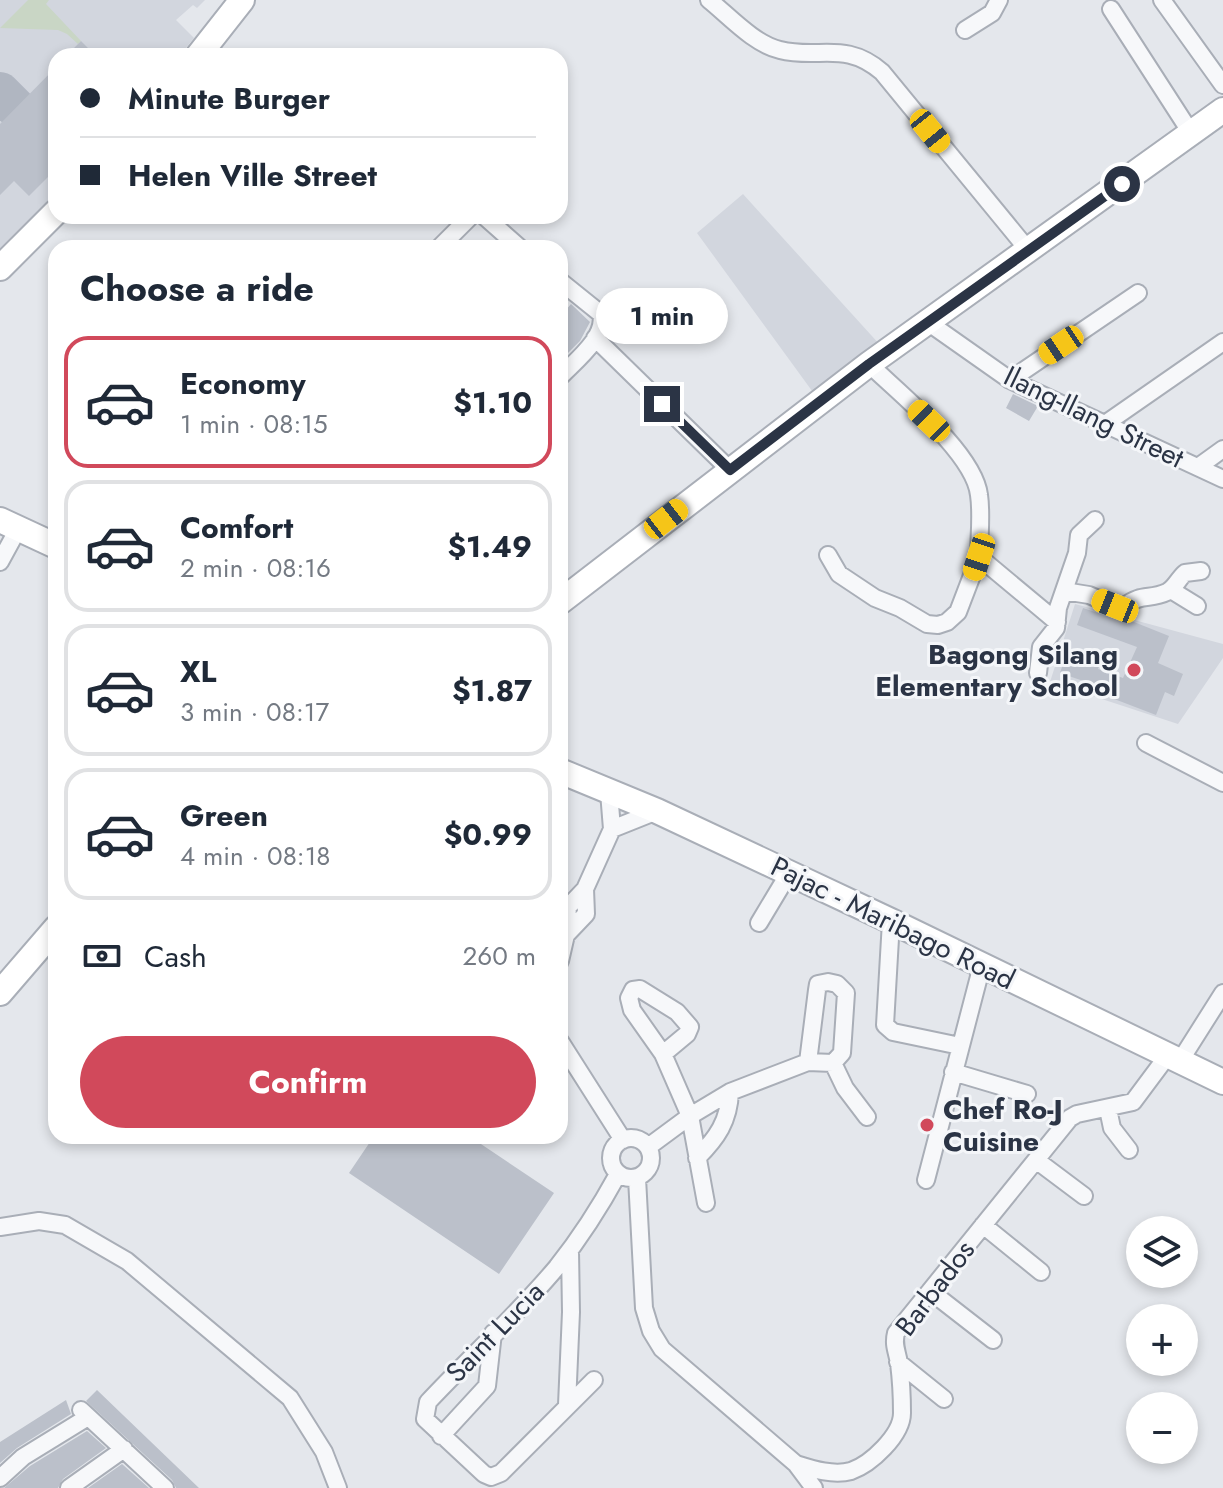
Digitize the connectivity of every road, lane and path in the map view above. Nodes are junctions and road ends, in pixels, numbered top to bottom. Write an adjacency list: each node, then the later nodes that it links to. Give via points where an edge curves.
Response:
1 (242, 0): 7 (street)
2 (709, 0): 16 (street, via 782,51 836,52 873,64)
3 (999, 0): 6 (street, via 992,13)
4 (1162, 0): 8 (street)
5 (1111, 9): 10 (street)
6 (965, 30)
7 (204, 48)
8 (1223, 85)
9 (1223, 110): 10 (street)
10 (1191, 133): 16 (street)
11 (48, 220): 17 (street)
12 (461, 224): 14 (street)
13 (493, 224): 15 (street)
14 (446, 240)
15 (511, 240)
16 (1029, 251): 20 (street)
17 (0, 268)
18 (568, 287): 21 (street, via 601,314)
19 (1138, 293): 25 (street)
20 (929, 323): 23 (street); 25 (street, Ilang-Ilang Street)
21 (595, 338): 24 (street); 29 (street)
22 (1223, 342): 26 (street)
23 (869, 364): 29 (street); 35 (street, via 948,439 974,478)
24 (568, 368)
25 (1010, 380): 26 (street, Ilang-Ilang Street)
26 (1105, 424): 28 (street, Ilang-Ilang Street)
27 (1223, 449): 28 (street)
28 (1198, 467): 30 (street, Ilang-Ilang Street)
29 (730, 470): 40 (street)
30 (1223, 479)
31 (1095, 520): 39 (street, via 1079,535)
32 (9, 524): 33 (street); 36 (street)
33 (48, 542)
34 (828, 555): 35 (street, via 839,574 875,598 938,625 958,612)
35 (979, 557): 42 (street)
36 (0, 562)
37 (1201, 571): 38 (street, via 1185,573)
38 (1171, 590): 39 (street, via 1125,606); 41 (street)
39 (1064, 591): 42 (street)
40 (568, 596)
41 (1197, 606)
42 (1057, 622): 43 (street, via 1041,647)
43 (1038, 673)
44 (1146, 743): 46 (street)
45 (568, 774): 47 (street, Pajac - Maribago Road)
46 (1223, 783)
47 (609, 792): 48 (street, Pajac - Maribago Road); 49 (street)
48 (657, 811): 49 (street); 50 (street, Pajac - Maribago Road)
49 (612, 829): 51 (street, via 585,889)
50 (789, 873): 52 (street, Pajac - Maribago Road); 53 (street)
51 (568, 907)
52 (891, 921): 55 (street, Pajac - Maribago Road); 58 (street, via 885,1025 893,1032)
53 (759, 923)
54 (48, 937): 56 (street)
55 (982, 965): 58 (street); 61 (street, Pajac - Maribago Road)
56 (0, 993)
57 (1223, 993): 61 (street, Barbados)
58 (960, 1046): 64 (street)
59 (568, 1054): 71 (street)
60 (663, 1054): 69 (street)
61 (1174, 1058): 65 (street, Pajac - Maribago Road); 68 (street, Barbados, via 1133,1102)
62 (808, 1062): 63 (street); 63 (street, via 818,984 828,982 846,993 842,1053); 66 (street)
63 (833, 1063): 70 (street)
64 (953, 1072): 67 (street); 78 (street)
65 (1223, 1082)
66 (730, 1092): 69 (street); 74 (street, via 729,1112 716,1139)
67 (1027, 1094)
68 (1108, 1109): 73 (street, via 1112,1128); 75 (street, Barbados, via 1070,1118)
69 (690, 1116): 72 (street); 74 (street)
70 (867, 1117)
71 (623, 1140): 72 (street, via 637,1139); 76 (street, via 611,1155)
72 (648, 1147): 77 (street, via 651,1163)
73 (1129, 1150)
74 (697, 1158): 80 (street)
75 (1036, 1160): 79 (street); 81 (street, Barbados)
76 (618, 1174): 77 (street); 83 (street, Saint Lucia)
77 (637, 1178): 94 (street, Barbados, via 644,1308 651,1331 669,1356)
78 (926, 1180)
79 (1084, 1196)
80 (706, 1203)
81 (983, 1225): 84 (street); 85 (street, Barbados)
82 (0, 1227): 98 (street, via 39,1221 65,1225 127,1261 290,1398 324,1452)
83 (570, 1251): 86 (street, Saint Lucia); 91 (street)
84 (1041, 1272)
85 (930, 1291): 87 (street); 88 (street, Barbados, via 896,1333)
86 (493, 1333): 92 (street, via 487,1386); 92 (street, Saint Lucia, via 428,1402 425,1419)
87 (993, 1340)
88 (898, 1362): 90 (street); 94 (street, Barbados, via 902,1418 890,1441 851,1471)
89 (594, 1380): 91 (street)
90 (944, 1399)
91 (567, 1405): 92 (street, Saint Lucia, via 491,1477)
92 (441, 1436)
93 (124, 1449): 95 (street, via 85,1413); 96 (street); 97 (street)
94 (796, 1464): 99 (street)
95 (0, 1478)
96 (69, 1488)
97 (165, 1488)
98 (338, 1488)
99 (814, 1488)

